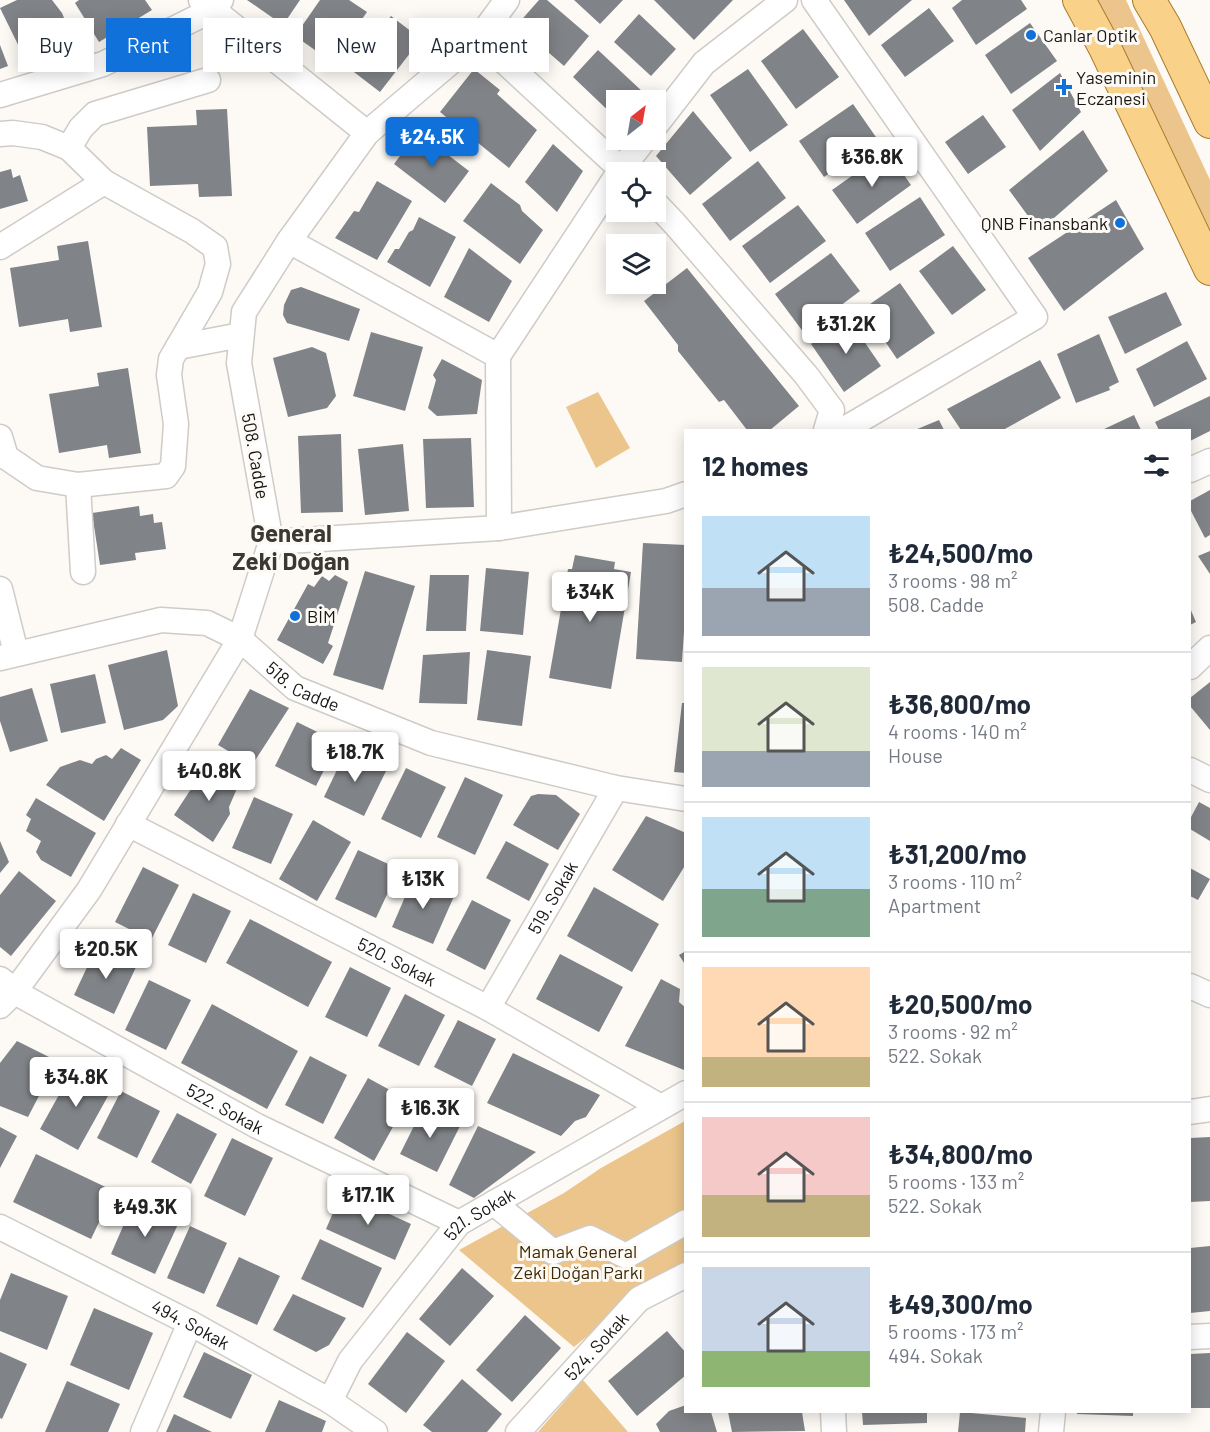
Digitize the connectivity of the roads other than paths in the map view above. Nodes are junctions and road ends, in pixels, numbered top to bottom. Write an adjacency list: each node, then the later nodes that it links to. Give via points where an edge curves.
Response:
1 (507, 0): 7 (street, 508. Cadde)
2 (785, 0): 12 (street, via 704,63)
3 (814, 0): 28 (street, via 1035,316)
4 (1079, 0): 23 (main road, via 1106,48)
5 (1149, 0): 13 (main road)
6 (211, 3): 11 (street, via 103,64); 15 (street)
7 (493, 18)
8 (439, 72): 15 (street, 508. Cadde)
9 (514, 72): 17 (street)
10 (207, 80): 16 (street, via 95,114)
11 (0, 95)
12 (666, 112)
13 (1210, 122)
14 (0, 134): 16 (street, via 42,137)
15 (367, 134): 21 (street, 508. Cadde)
16 (69, 148): 18 (street)
17 (608, 162)
18 (104, 182): 22 (street); 25 (street, via 215,247 218,264 210,292)
19 (606, 194): 26 (street)
20 (666, 215): 27 (street, via 832,410)
21 (289, 241): 24 (street, 508. Cadde, via 244,312); 26 (street)
22 (0, 247)
23 (1210, 269)
24 (241, 335): 25 (street); 35 (street, 508. Cadde, via 239,363)
25 (178, 347): 32 (street, via 168,375 176,424 173,466 166,476)
26 (498, 356): 34 (street)
27 (826, 429)
28 (845, 429)
29 (0, 437): 32 (street, via 6,457 37,478)
30 (1210, 461): 31 (street)
31 (1191, 470)
32 (78, 485): 36 (street)
33 (684, 495): 34 (street, via 666,501)
34 (499, 528): 35 (street)
35 (271, 542): 38 (street, 508. Cadde)
36 (83, 572)
37 (0, 589): 40 (street)
38 (240, 639): 40 (street, 518. Cadde, via 207,623 161,620); 44 (street, 518. Cadde, via 295,688 431,743); 46 (street, 508. Cadde)
39 (1210, 648): 41 (street)
40 (8, 656)
41 (1191, 666)
42 (1191, 770): 43 (street)
43 (1210, 780)
44 (616, 788): 45 (street, 518. Cadde); 50 (street, 519. Sokak)
45 (684, 799)
46 (128, 824): 48 (street, 508. Cadde, via 89,890); 50 (street, 520. Sokak)
47 (1191, 986): 49 (street)
48 (5, 992): 56 (street, 522. Sokak, via 22,996 257,1126)
49 (1210, 995)
50 (489, 1008): 52 (street, 520. Sokak)
51 (684, 1094): 52 (street, 521. Sokak)
52 (661, 1107): 55 (street, 521. Sokak)
53 (1210, 1109): 54 (street)
54 (1191, 1112)
55 (494, 1203): 56 (street, 521. Sokak); 57 (street, via 554,1252 590,1238 626,1256)
56 (459, 1223): 63 (street, 521. Sokak, via 350,1361)
57 (684, 1223)
58 (3, 1237): 60 (street, 494. Sokak)
59 (684, 1276): 69 (street, 524. Sokak, via 639,1299)
60 (190, 1323): 63 (street, 494. Sokak); 67 (street)
61 (1210, 1336): 62 (street)
62 (1191, 1337)
63 (330, 1401): 66 (street, 494. Sokak)
64 (833, 1413): 70 (street)
65 (1053, 1413): 71 (street)
66 (349, 1424): 68 (street, 494. Sokak)
67 (143, 1432)
68 (375, 1432)
69 (518, 1432)
70 (834, 1432)
71 (1051, 1432)

